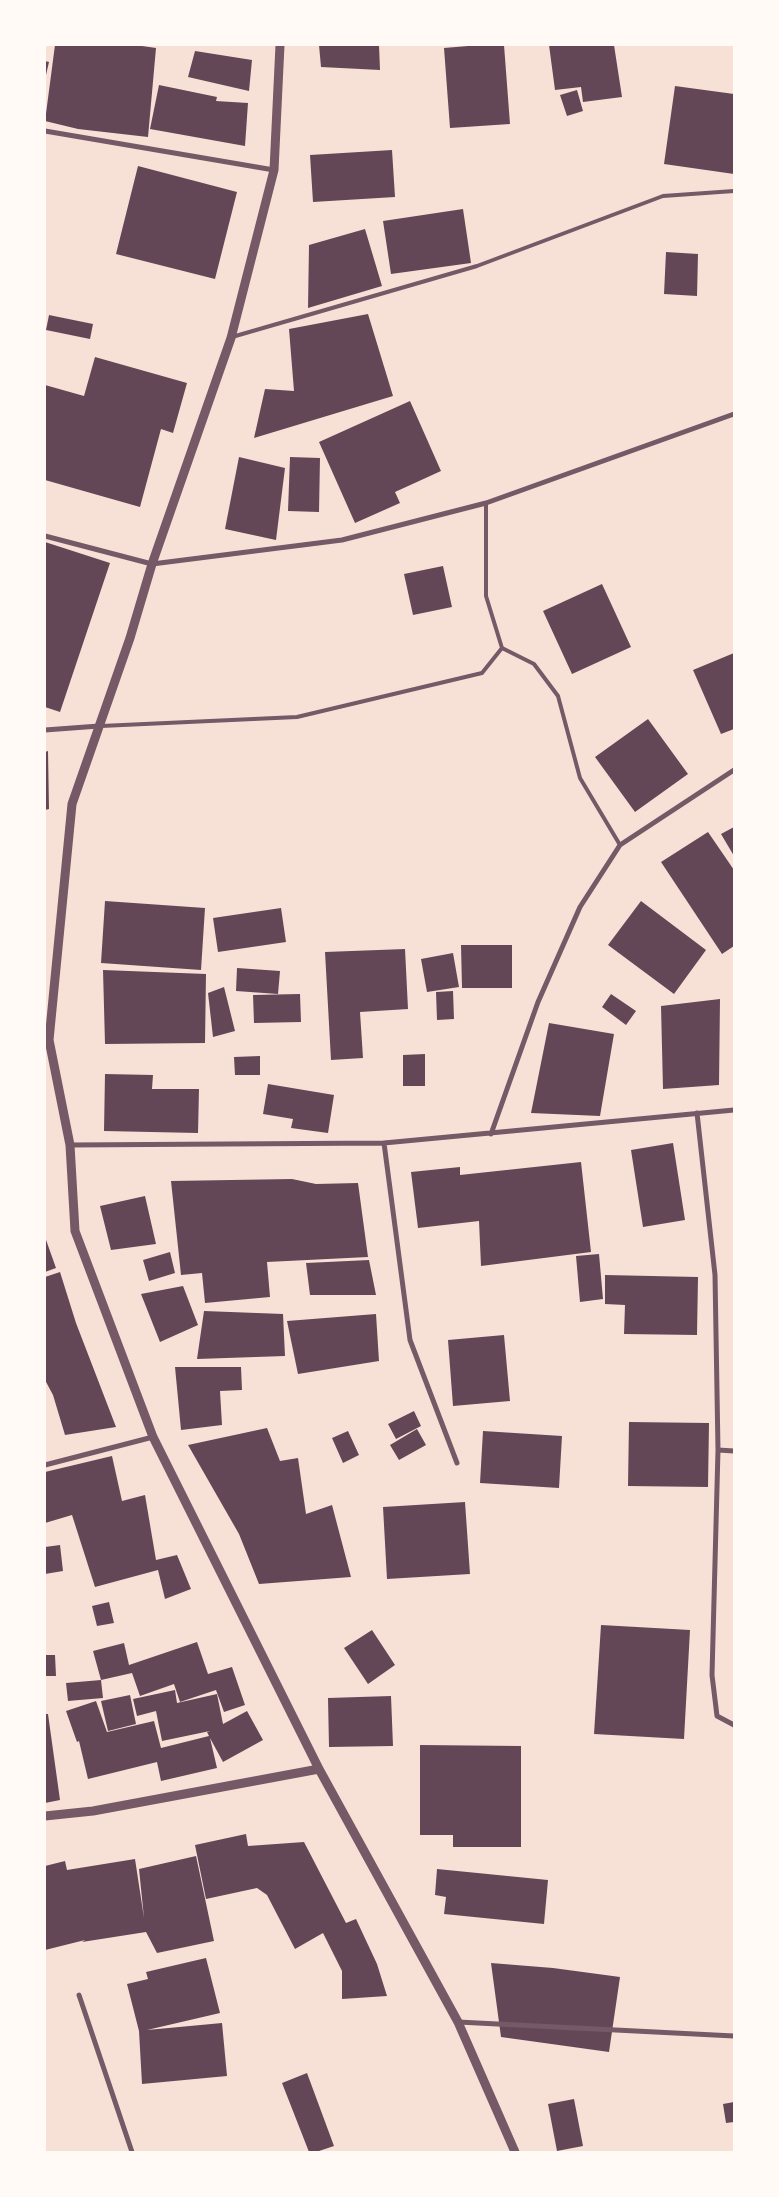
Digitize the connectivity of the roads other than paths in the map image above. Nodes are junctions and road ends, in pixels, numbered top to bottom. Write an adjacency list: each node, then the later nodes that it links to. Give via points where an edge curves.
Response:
1 (280, 45): 3 (street)
2 (45, 131): 3 (street)
3 (274, 170): 5 (street)
4 (734, 191): 5 (lane, via 663,196 477,266)
5 (232, 338): 9 (street)
6 (734, 414): 7 (street)
7 (486, 503): 9 (street, via 342,540); 10 (lane, via 486,596)
8 (45, 536): 9 (street)
9 (152, 564): 11 (street)
10 (502, 648): 11 (lane, via 482,672 297,717); 14 (lane, via 534,664 558,696 580,778)
11 (99, 726): 12 (street); 19 (street, via 72,804 49,1040)
12 (45, 730)
13 (734, 770): 14 (street)
14 (620, 844): 17 (street, via 576,916 538,1002)
15 (734, 1110): 16 (street)
16 (697, 1113): 17 (street); 21 (street, via 714,1275)
17 (491, 1134): 18 (street)
18 (384, 1143): 19 (street); 23 (street, via 410,1340)
19 (70, 1145): 20 (street, via 75,1231)
20 (153, 1437): 24 (street); 26 (street)
21 (718, 1450): 22 (street); 25 (street, via 712,1675 717,1716)
22 (734, 1451)
23 (457, 1463)
24 (45, 1465)
25 (734, 1725)
26 (319, 1769): 27 (street); 29 (street)
27 (45, 1816)
28 (79, 1995): 31 (street)
29 (458, 2022): 30 (street); 32 (street)
30 (734, 2036)
31 (132, 2152)
32 (515, 2152)

